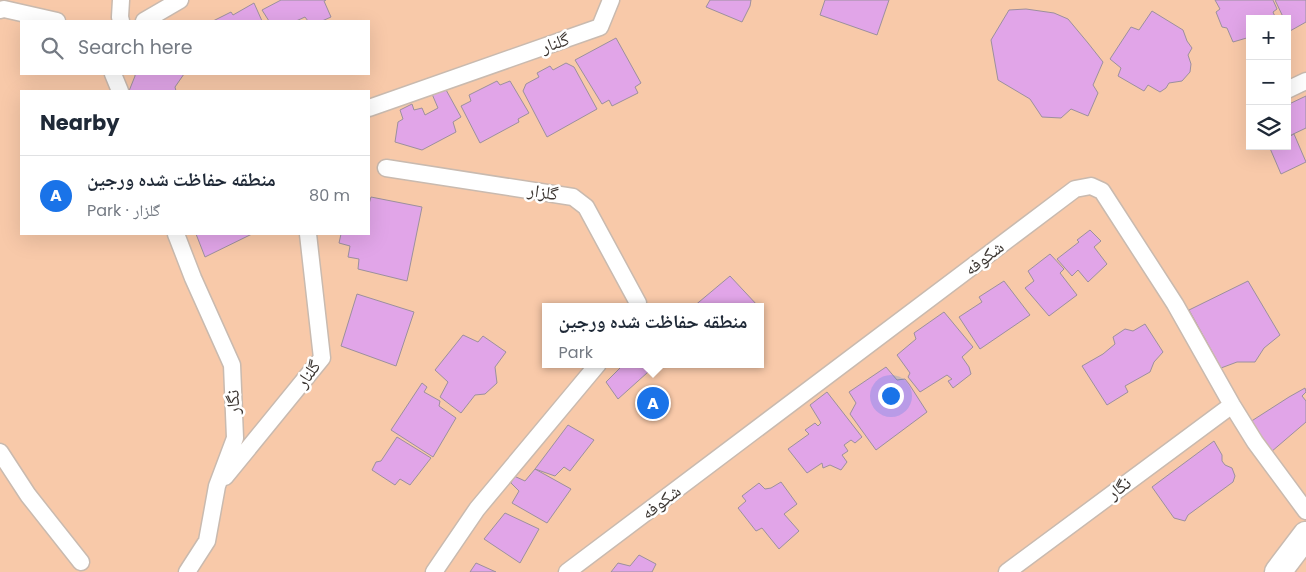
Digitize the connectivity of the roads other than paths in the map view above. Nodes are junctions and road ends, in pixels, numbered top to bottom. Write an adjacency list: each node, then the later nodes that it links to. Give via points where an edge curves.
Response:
1 (121, 0): 6 (street)
2 (180, 0): 7 (street)
3 (611, 0): 12 (street, گلنار, via 600,27)
4 (0, 10): 5 (street)
5 (54, 20)
6 (121, 20)
7 (146, 20)
8 (113, 75): 11 (street)
9 (1306, 81): 10 (street)
10 (1291, 88)
11 (120, 90)
12 (370, 108)
13 (386, 168): 16 (street, گلزار, via 573,197 586,207)
14 (176, 235): 20 (street, نگار, via 232,365 235,438)
15 (308, 235): 20 (street, گلنار, via 322,358)
16 (638, 303)
17 (595, 368): 25 (street, via 477,509)
18 (1232, 405): 21 (street, شکوفه, via 1255,442); 26 (street, شکوفه, via 1175,304 1102,191 1091,186 1075,189); 27 (street, نگار)
19 (0, 452): 23 (street, via 28,495)
20 (217, 486): 24 (street, نگار, via 207,541)
21 (1306, 510)
22 (1306, 535): 28 (main road)
23 (81, 562)
24 (187, 572)
25 (434, 572)
26 (568, 572)
27 (1007, 572)
28 (1278, 572)

